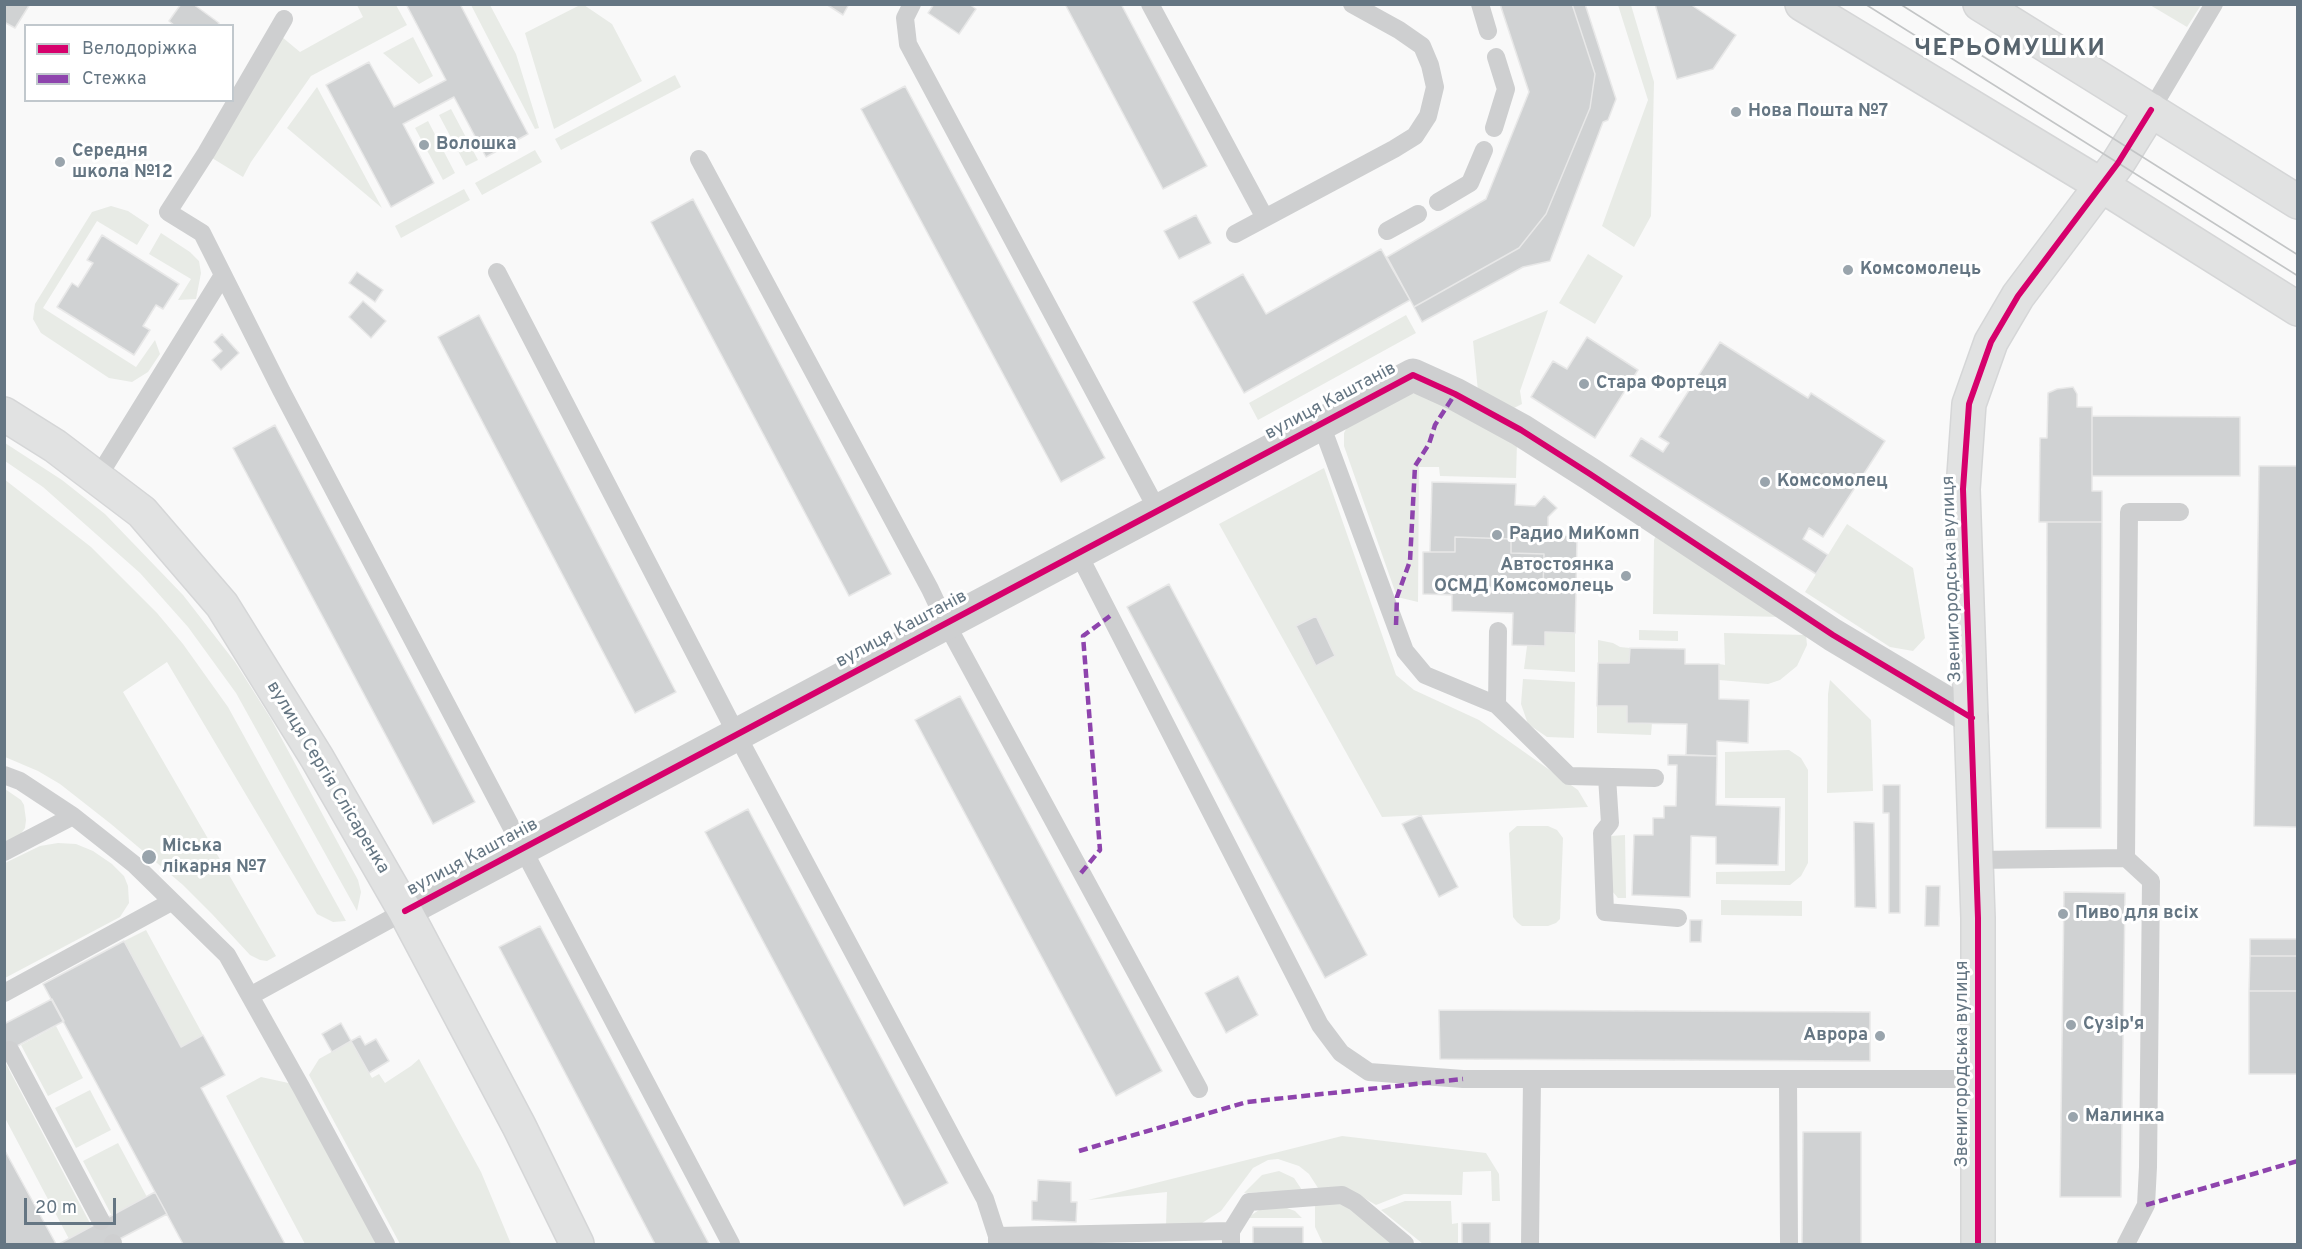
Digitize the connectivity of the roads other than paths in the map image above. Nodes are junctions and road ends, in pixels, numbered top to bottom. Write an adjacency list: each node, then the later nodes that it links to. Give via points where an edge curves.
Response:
1 (1150, 4): 19 (lane)
2 (1352, 4): 19 (lane, via 1422,46 1435,87 1428,116 1415,136)
3 (1480, 4): 9 (lane)
4 (1802, 4): 15 (street)
5 (1980, 4): 11 (street)
6 (2214, 4): 11 (lane)
7 (906, 9): 28 (lane, via 908,44)
8 (284, 19): 23 (lane, via 168,212 202,233)
9 (1488, 31)
10 (1496, 57): 12 (lane, via 1506,89)
11 (2151, 110): 15 (street, Звенигородська вулиця); 17 (street)
12 (1494, 128)
13 (1484, 150): 16 (lane, via 1470,183)
14 (699, 159): 31 (lane)
15 (2101, 185): 24 (street); 34 (street, Звенигородська вулиця, via 2018,296 1991,342 1969,404 1963,489)
16 (1438, 202)
17 (2298, 202)
18 (1418, 214): 20 (lane)
19 (1265, 218): 21 (lane)
20 (1387, 231)
21 (1235, 234)
22 (496, 272): 35 (lane)
23 (223, 275): 27 (lane); 40 (lane)
24 (2298, 309)
25 (4, 414): 27 (street, вулиця Сергія Слісаренка)
26 (1321, 424): 28 (street, вулиця Каштанів); 33 (lane, via 1405,651 1425,675); 34 (street, вулиця Каштанів, via 1413,375 1521,430 1833,635)
27 (98, 477): 45 (street, вулиця Сергія Слісаренка, via 142,512 222,605 317,758)
28 (1158, 511): 30 (street, вулиця Каштанів)
29 (2180, 512): 42 (lane, via 2128,512)
30 (1078, 553): 31 (street, вулиця Каштанів); 50 (lane, via 1320,1026 1341,1053 1369,1072)
31 (946, 623): 35 (street, вулиця Каштанів); 53 (lane)
32 (1498, 631): 33 (lane)
33 (1497, 705): 37 (lane, via 1569,776)
34 (1972, 718): 43 (street, Звенигородська вулиця)
35 (737, 735): 40 (street, вулиця Каштанів); 56 (lane, via 985,1199)
36 (4, 776): 39 (lane, via 20,781)
37 (1607, 777): 38 (lane); 46 (lane, via 1610,823 1602,833 1605,912)
38 (1655, 778)
39 (73, 816): 41 (lane); 44 (lane, via 135,865)
40 (524, 848): 45 (street, вулиця Каштанів); 59 (lane)
41 (4, 852)
42 (2126, 858): 43 (lane); 64 (lane, via 2151,881 2151,892 2146,1205)
43 (1976, 860): 52 (street, Звенигородська вулиця)
44 (171, 902): 47 (lane); 48 (lane, via 227,955)
45 (405, 911): 48 (lane); 58 (street, вулиця Сергія Слісаренка, via 519,1126)
46 (1678, 918)
47 (4, 993)
48 (250, 996): 57 (lane)
49 (10, 1050): 54 (lane)
50 (1532, 1079): 51 (lane); 61 (lane)
51 (1788, 1079): 52 (lane); 62 (lane)
52 (1978, 1079): 63 (street, Звенигородська вулиця)
53 (1198, 1089)
54 (101, 1221)
55 (1231, 1238): 56 (lane); 60 (lane, via 1249,1202 1342,1195)
56 (997, 1240)
57 (386, 1245)
58 (576, 1245)
59 (731, 1245)
60 (1405, 1245)
61 (1530, 1245)
62 (1789, 1245)
63 (1978, 1245)
64 (2126, 1245)

